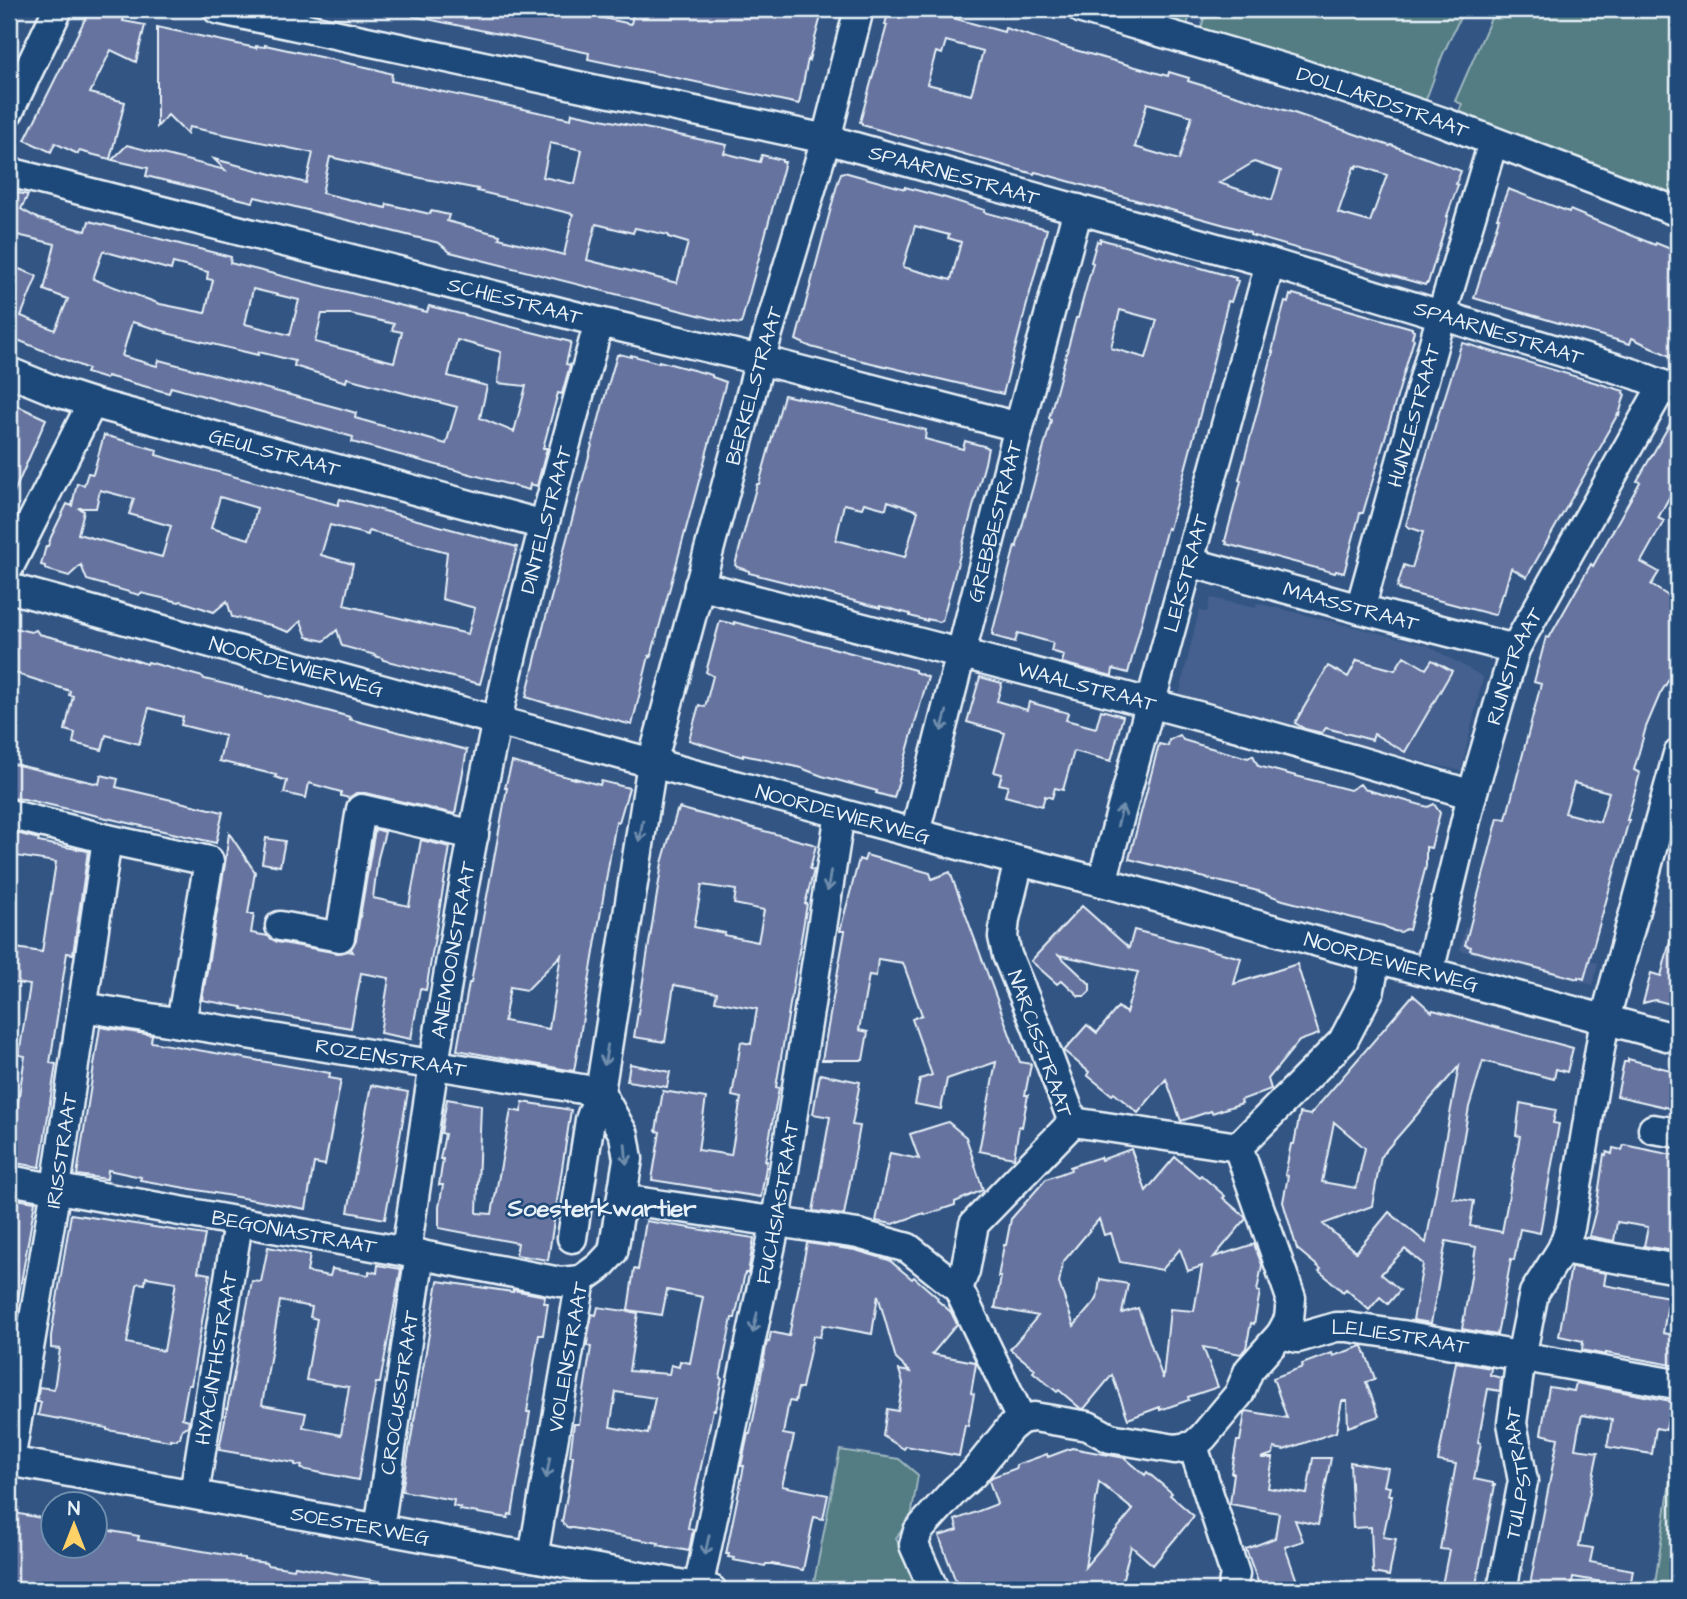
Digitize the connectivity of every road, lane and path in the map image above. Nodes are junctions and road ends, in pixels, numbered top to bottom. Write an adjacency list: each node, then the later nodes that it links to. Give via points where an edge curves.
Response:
1 (58, 9): 5 (street)
2 (217, 9): 6 (street, SPAARNESTRAAT)
3 (859, 9): 6 (street, BERKELSTRAAT)
4 (1082, 9): 7 (street, DOLLARDSTRAAT, via 1293,71)
5 (9, 111)
6 (826, 139): 9 (street, SPAARNESTRAAT); 14 (street, BERKELSTRAAT)
7 (1493, 142): 10 (street, DOLLARDSTRAAT); 12 (street, HUNZESTRAAT)
8 (9, 172): 13 (street, SCHIESTRAAT)
9 (1078, 209): 11 (street, SPAARNESTRAAT); 18 (street, GREBBESTRAAT)
10 (1678, 212)
11 (1270, 263): 12 (street, SPAARNESTRAAT); 20 (street, LEKSTRAAT)
12 (1442, 314): 16 (street, SPAARNESTRAAT); 24 (street, HUNZESTRAAT)
13 (599, 322): 14 (street, SCHIESTRAAT); 19 (street, DINTELSTRAAT)
14 (760, 360): 18 (street, SCHIESTRAAT); 22 (street, BERKELSTRAAT)
15 (9, 372): 17 (street, GEULSTRAAT)
16 (1671, 389): 25 (street, RIJNSTRAAT)
17 (92, 403): 19 (street, GEULSTRAAT); 21 (street)
18 (1019, 427): 26 (street, GREBBESTRAAT)
19 (544, 525): 28 (street, DINTELSTRAAT)
20 (1189, 562): 24 (street, MAASSTRAAT); 27 (street, LEKSTRAAT)
21 (9, 567)
22 (699, 585): 26 (street, WAALSTRAAT); 30 (street, BERKELSTRAAT)
23 (9, 588): 28 (street, NOORDEWIERWEG)
24 (1360, 609): 25 (street, MAASSTRAAT)
25 (1515, 649): 31 (street, RIJNSTRAAT)
26 (961, 655): 27 (street, WAALSTRAAT); 34 (street, GREBBESTRAAT, one-way to 34)
27 (1151, 703): 31 (street, WAALSTRAAT); 39 (street, LEKSTRAAT, one-way to 27)
28 (497, 720): 30 (street, NOORDEWIERWEG); 35 (street, ANEMOONSTRAAT)
29 (1678, 754): 37 (street, TULPSTRAAT)
30 (652, 763): 32 (street, NOORDEWIERWEG); 48 (street, one-way to 48)
31 (1472, 794): 42 (street, RIJNSTRAAT)
32 (840, 813): 34 (street, NOORDEWIERWEG); 54 (street, FUCHSIASTRAAT, one-way to 54)
33 (9, 814): 36 (street)
34 (915, 833): 38 (street, NOORDEWIERWEG)
35 (474, 835): 40 (street, ANEMOONSTRAAT, via 361,809 340,937); 47 (street, ANEMOONSTRAAT)
36 (107, 839): 43 (street, IRISSTRAAT); 45 (street, via 209,861)
37 (1667, 844): 44 (street, TULPSTRAAT)
38 (1018, 861): 39 (street, NOORDEWIERWEG); 49 (street, NARCISSTRAAT, via 1003,937)
39 (1102, 882): 41 (street, NOORDEWIERWEG)
40 (280, 926)
41 (1376, 958): 42 (street, NOORDEWIERWEG); 50 (street, via 1370,989 1343,1041)
42 (1429, 972): 44 (street, NOORDEWIERWEG)
43 (83, 1007): 45 (street, ROZENSTRAAT); 52 (street, IRISSTRAAT)
44 (1605, 1019): 46 (street, NOORDEWIERWEG); 57 (street, TULPSTRAAT, via 1570,1228)
45 (181, 1023): 47 (street, ROZENSTRAAT)
46 (1678, 1039)
47 (434, 1065): 48 (street, ROZENSTRAAT); 58 (street, ANEMOONSTRAAT)
48 (600, 1092): 53 (street, VIOLENSTRAAT, one-way to 53, via 624,1135 628,1159); 56 (street, via 590,1119)
49 (1073, 1122): 50 (street); 61 (street, NARCISSTRAAT, via 974,1224)
50 (1238, 1147): 62 (street, via 1291,1298)
51 (9, 1180): 52 (street, BEGONIASTRAAT)
52 (55, 1188): 55 (street, BEGONIASTRAAT); 67 (street, IRISSTRAAT)
53 (622, 1199): 54 (street); 60 (street, VIOLENSTRAAT, via 612,1252)
54 (776, 1221): 61 (street, via 858,1234 908,1248); 71 (street, FUCHSIASTRAAT, one-way to 71)
55 (238, 1223): 58 (street, BEGONIASTRAAT); 68 (street, HYACINTHSTRAAT)
56 (572, 1238)
57 (1562, 1249): 59 (street); 63 (street, TULPSTRAAT, via 1534,1293)
58 (413, 1253): 60 (street, BEGONIASTRAAT, via 560,1282); 69 (street, CROCUSSTRAAT)
59 (1678, 1269)
60 (581, 1280): 70 (street, VIOLENSTRAAT, one-way to 70)
61 (958, 1288): 65 (street)
62 (1281, 1334): 63 (street, LELIESTRAAT, via 1298,1338 1347,1327); 66 (street, via 1249,1370 1239,1394)
63 (1521, 1357): 64 (street); 74 (street, TULPSTRAAT, via 1512,1423 1523,1481)
64 (1670, 1383)
65 (1021, 1419): 66 (street, via 1087,1426 1110,1438 1175,1449); 72 (street, via 918,1531 914,1545)
66 (1193, 1446): 73 (street, via 1235,1574)
67 (10, 1461): 68 (street, SOESTERWEG)
68 (194, 1494): 69 (street, SOESTERWEG)
69 (379, 1529): 70 (street, SOESTERWEG)
70 (533, 1557): 71 (street, SOESTERWEG)
71 (705, 1589)
72 (934, 1590)
73 (1231, 1590)
74 (1502, 1590)

